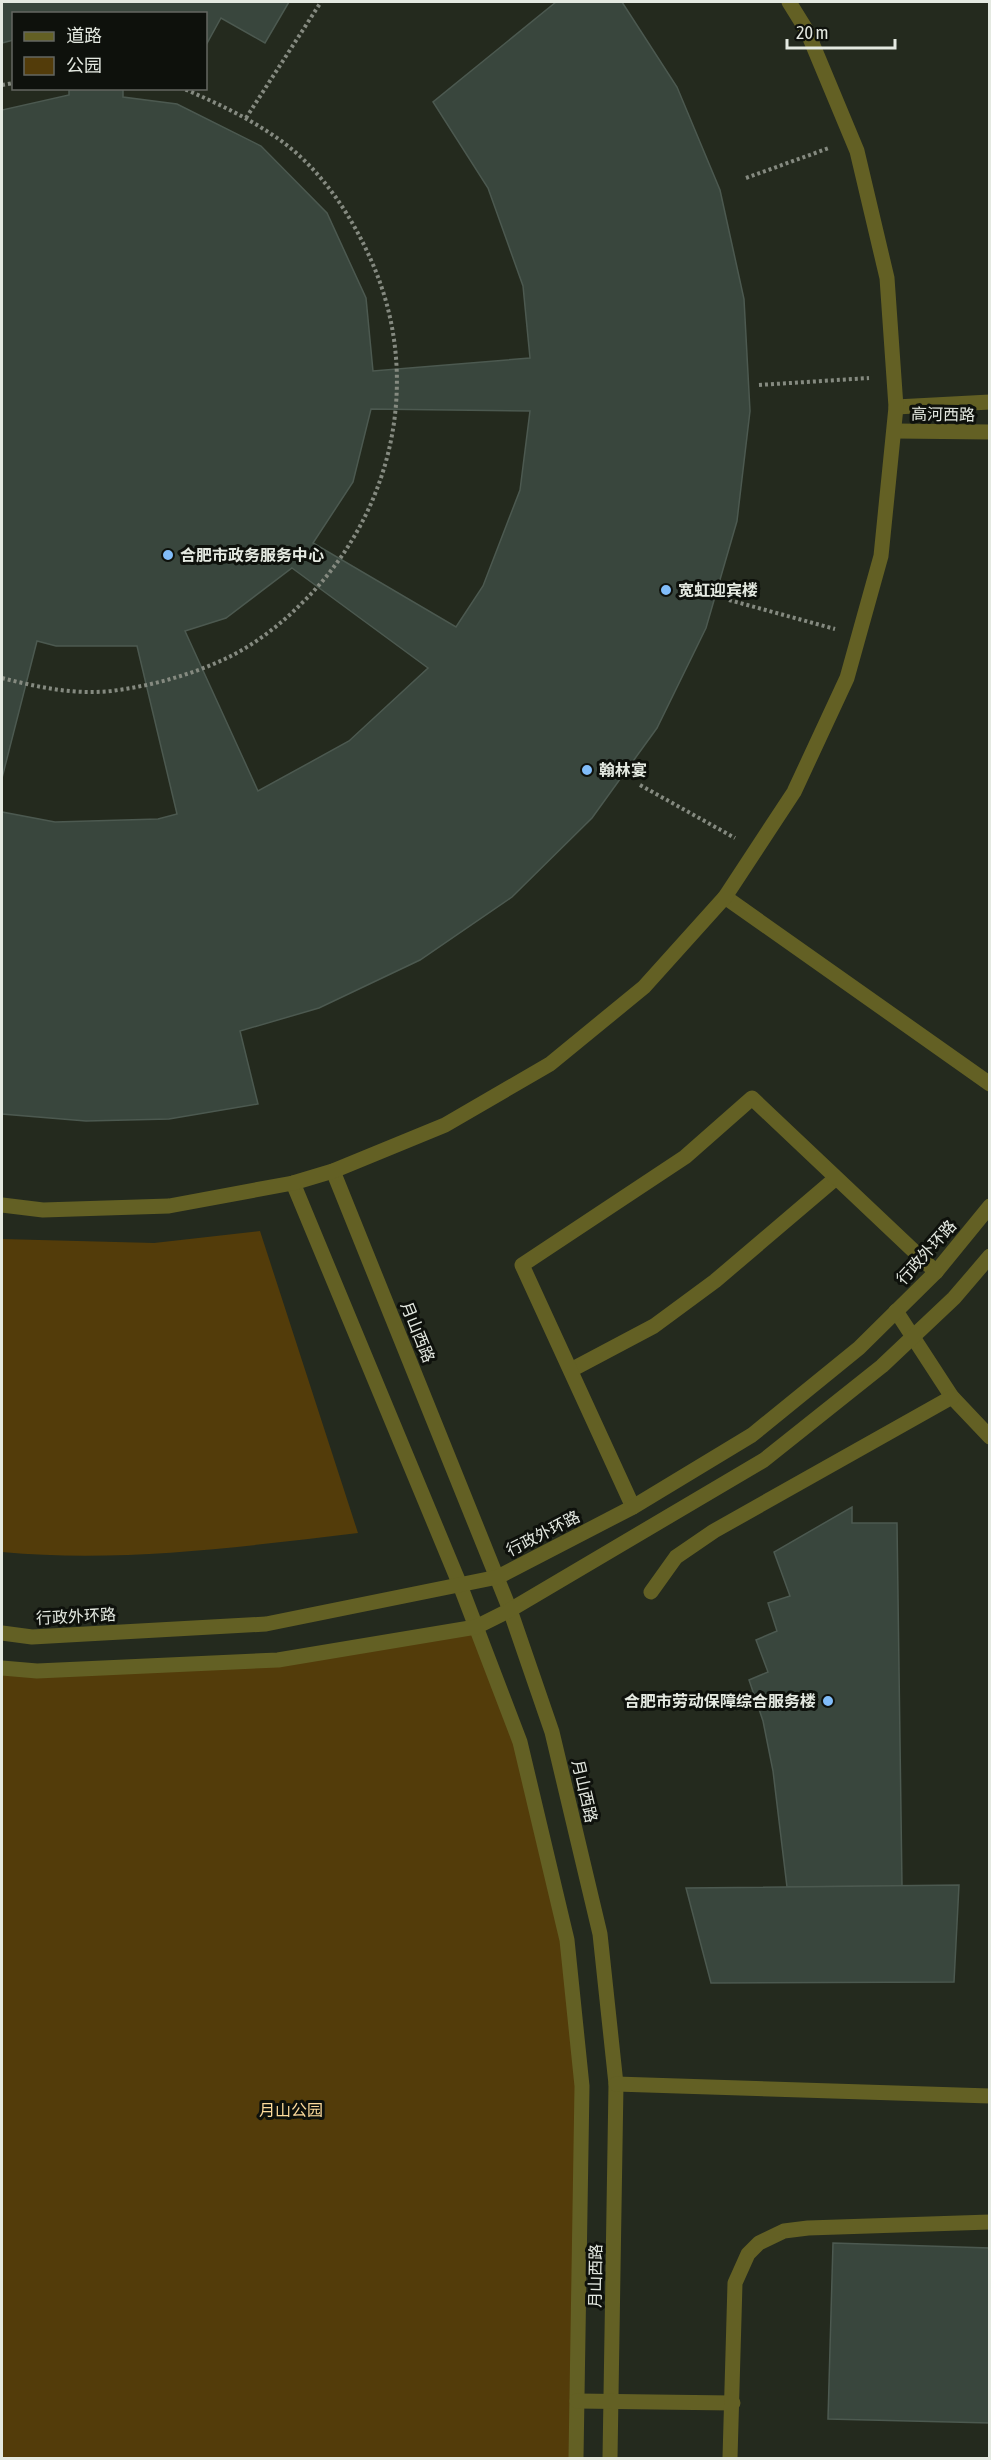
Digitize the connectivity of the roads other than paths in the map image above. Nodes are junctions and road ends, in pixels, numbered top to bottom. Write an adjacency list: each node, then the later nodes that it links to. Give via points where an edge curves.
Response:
1 (789, 2): 3 (street, via 807,31 852,140 887,278)
2 (990, 402): 3 (street, 高河西路)
3 (896, 407): 4 (street)
4 (895, 431): 5 (street, 高河西路); 6 (street, via 881,556 847,678 795,792)
5 (990, 432)
6 (725, 897): 7 (street); 8 (street, via 644,987 550,1064 446,1125)
7 (990, 1084)
8 (333, 1171): 10 (street); 21 (street, 月山西路)
9 (836, 1178): 14 (street); 17 (street, via 715,1281 654,1326); 17 (street, via 752,1098 685,1157 522,1265)
10 (293, 1183): 11 (street, via 169,1206 43,1210); 22 (street, 月山西路)
11 (2, 1205)
12 (990, 1206): 14 (street, 行政外环路)
13 (990, 1256): 16 (street)
14 (936, 1272): 15 (street, 行政外环路)
15 (896, 1311): 16 (street); 20 (street, 行政外环路, via 859,1348 752,1435)
16 (913, 1338): 18 (street); 24 (street, via 764,1460)
17 (571, 1370): 20 (street)
18 (952, 1396): 19 (street); 23 (street, via 714,1531 676,1557)
19 (990, 1437)
20 (633, 1507): 21 (street, 行政外环路)
21 (498, 1577): 22 (street, 行政外环路); 24 (street, 月山西路)
22 (460, 1585): 25 (street, 月山西路); 26 (street, 行政外环路, via 266,1624 32,1636)
23 (651, 1592)
24 (510, 1610): 25 (street); 28 (street, 月山西路, via 552,1732 600,1934)
25 (476, 1627): 27 (street, via 278,1660 37,1671); 31 (street, 月山西路, via 520,1742 567,1940 582,2086)
26 (2, 1633)
27 (2, 1668)
28 (616, 2084): 29 (street); 32 (street, 月山西路)
29 (990, 2096)
30 (990, 2222): 33 (street, via 808,2228 784,2231 759,2243 748,2254 735,2283)
31 (577, 2401): 32 (street); 34 (street, 月山西路)
32 (611, 2402): 33 (street); 35 (street, 月山西路)
33 (733, 2403): 36 (street)
34 (576, 2458)
35 (610, 2458)
36 (730, 2458)

